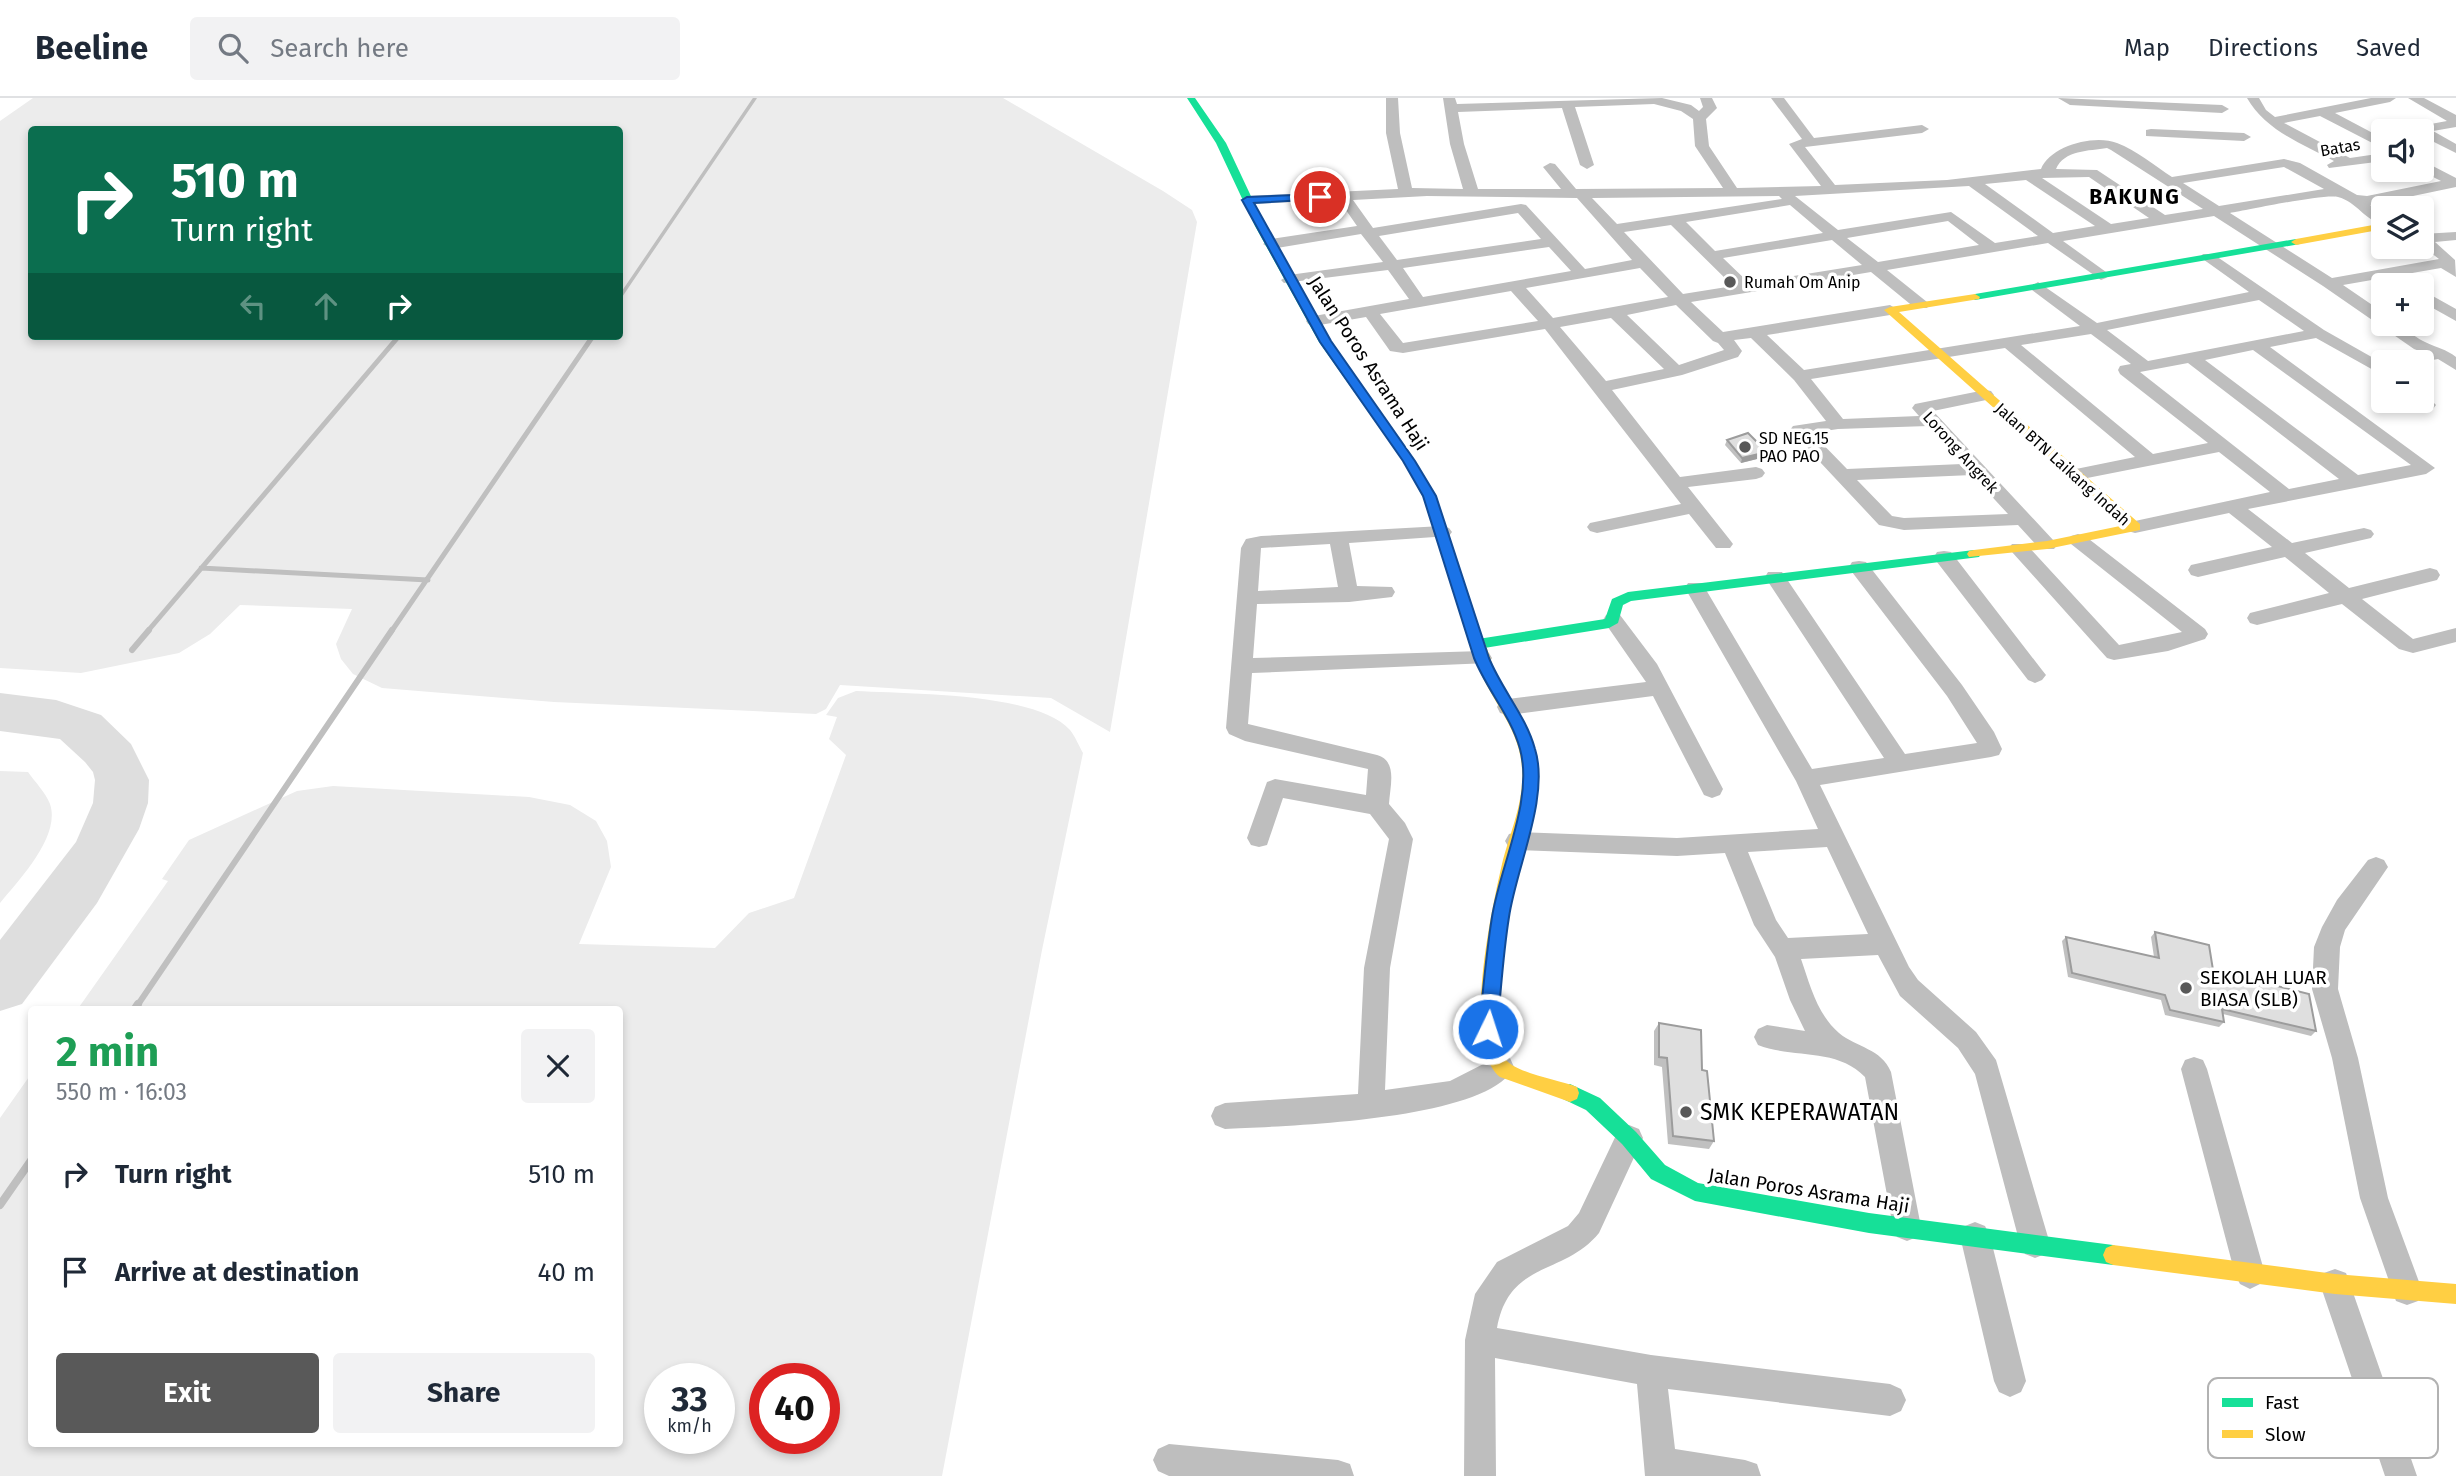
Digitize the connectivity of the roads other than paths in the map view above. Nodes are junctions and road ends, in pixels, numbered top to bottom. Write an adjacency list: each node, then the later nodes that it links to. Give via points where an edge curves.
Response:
1 (1191, 98): 50 (street, Jalan Poros Asrama Haji, via 1221,143)
2 (1392, 98): 43 (street, via 1393,133)
3 (1706, 98): 16 (street, via 1710,108)
4 (1777, 98): 26 (street)
5 (2064, 98): 13 (street)
6 (2213, 98): 14 (street)
7 (2253, 98): 18 (street, via 2261,113)
8 (2414, 98): 17 (street)
9 (1654, 99): 12 (street); 16 (street, via 1686,108)
10 (2383, 99): 15 (street)
11 (1449, 103): 12 (street); 45 (street)
12 (1567, 104): 31 (street)
13 (2157, 106): 14 (street); 22 (street)
14 (2222, 109): 24 (street)
15 (2322, 111): 18 (street); 23 (street)
16 (1699, 118): 44 (street, via 1702,146)
17 (2456, 122): 19 (street)
18 (2275, 123): 30 (street)
19 (2434, 127)
20 (1922, 129): 26 (street)
21 (2151, 133): 22 (street)
22 (2179, 134): 24 (street)
23 (2371, 136)
24 (2244, 137): 28 (street)
25 (2434, 139): 27 (street)
26 (1810, 141): 41 (street, via 1796,145)
27 (2456, 149)
28 (2255, 152)
29 (2371, 159): 30 (street, Batas)
30 (2348, 163): 33 (street, Batas)
31 (1587, 165)
32 (1550, 167): 47 (street)
33 (2303, 171): 38 (street, via 2276,163); 42 (street)
34 (2434, 172): 39 (street)
35 (2046, 173): 36 (street); 38 (street, via 2051,162 2069,149 2108,144); 57 (street, via 2092,173)
36 (2029, 175): 37 (street); 60 (street)
37 (1972, 181): 40 (street); 64 (street)
38 (2172, 181): 53 (street)
39 (2455, 183): 51 (street)
40 (1912, 187): 41 (street); 55 (street)
41 (1830, 190): 49 (street)
42 (2338, 191): 51 (street); 53 (street)
43 (1406, 192): 45 (street); 48 (street)
44 (1733, 192): 47 (street); 49 (street)
45 (1472, 194): 46 (street)
46 (1507, 194): 47 (street); 52 (street)
47 (1577, 194): 59 (street)
48 (1343, 196): 50 (street); 61 (street)
49 (1788, 197): 56 (street); 62 (street)
50 (1247, 200): 67 (street, Jalan Poros Asrama Haji)
51 (2364, 200): 54 (street, via 2361,202)
52 (1521, 208): 61 (street); 66 (street)
53 (2218, 212): 57 (street); 68 (street)
54 (2371, 213)
55 (1951, 216): 62 (street); 69 (street)
56 (1675, 220): 59 (street); 71 (street)
57 (2164, 221): 60 (street)
58 (2371, 227): 68 (street)
59 (1613, 229): 73 (street)
60 (2107, 229): 64 (street)
61 (1367, 231): 67 (street); 74 (street)
62 (1833, 235): 71 (street); 75 (street)
63 (2456, 236): 65 (street)
64 (2050, 238): 69 (street); 79 (street)
65 (2434, 238)
66 (1552, 242): 74 (street); 78 (street)
67 (1272, 244): 81 (street, Jalan Poros Asrama Haji)
68 (2271, 246): 72 (street); 82 (street)
69 (1993, 248): 75 (street)
70 (2434, 248): 76 (street)
71 (1710, 256): 85 (street)
72 (2208, 257): 79 (street); 86 (street)
73 (1643, 263): 78 (street); 87 (street)
74 (1391, 266): 81 (street); 88 (street)
75 (1877, 267): 85 (street); 90 (street)
76 (2450, 267): 77 (street)
77 (2387, 273)
78 (1581, 274): 83 (street)
79 (2101, 275): 84 (street)
80 (2371, 276): 82 (street)
81 (1289, 280): 96 (street, Jalan Poros Asrama Haji)
82 (2329, 283): 94 (street)
83 (1515, 286): 88 (street); 97 (street)
84 (2033, 288): 90 (street); 98 (street); 99 (street)
85 (1745, 289): 87 (street)
86 (2264, 294): 98 (street); 100 (street)
87 (1680, 299): 93 (street); 103 (street)
88 (1419, 302): 92 (street)
89 (2434, 302): 95 (street)
90 (1921, 305): 91 (street)
91 (1890, 310): 101 (street); 107 (street, Jalan BTN Laikang Indah)
92 (1370, 311): 96 (street); 97 (street, via 1399,348)
93 (1615, 313): 97 (street); 113 (street)
94 (2371, 313)
95 (2456, 316)
96 (1314, 321): 133 (street, Jalan Poros Asrama Haji, via 1415,471)
97 (1550, 323): 115 (street)
98 (2095, 328): 99 (street); 111 (street)
99 (2077, 331): 104 (street); 112 (street)
100 (2318, 333): 105 (street); 109 (street)
101 (1755, 334): 103 (street); 114 (street)
102 (2406, 336): 106 (street)
103 (1724, 339): 113 (street, via 1732,353)
104 (2009, 343): 107 (street); 120 (street)
105 (2258, 346): 108 (street); 125 (street, via 2426,468)
106 (2449, 352): 110 (street)
107 (1939, 355): 114 (street); 116 (street, Jalan BTN Laikang Indah)
108 (2192, 358): 111 (street); 125 (street)
109 (2371, 362)
110 (2456, 365)
111 (2146, 367): 112 (street)
112 (2126, 370): 119 (street)
113 (1676, 372): 115 (street)
114 (1800, 376): 118 (street)
115 (1603, 387): 126 (street)
116 (1985, 395): 117 (street, Lorong Angrek, via 1922,406); 123 (street, Jalan BTN Laikang Indah)
117 (1931, 421): 118 (street); 121 (street, Lorong Angrek)
118 (1838, 424): 124 (street, via 1798,429)
119 (2223, 446): 120 (street); 127 (street)
120 (2151, 461): 123 (street)
121 (1976, 469): 124 (street); 130 (street, Lorong Angrek)
122 (1756, 473): 126 (street)
123 (2077, 474): 132 (street, Jalan BTN Laikang Indah)
124 (1841, 475): 130 (street, via 1893,524)
125 (2354, 481): 127 (street)
126 (1675, 483): 128 (street)
127 (2285, 495): 129 (street)
128 (1694, 507): 131 (street); 137 (street)
129 (2234, 507): 132 (street); 140 (street)
130 (2021, 519): 138 (street, Lorong Angrek)
131 (1597, 527)
132 (2135, 527): 136 (street, Jalan BTN Laikang Indah)
133 (1442, 533): 135 (street); 154 (street, Jalan Poros Asrama Haji)
134 (2364, 534): 140 (street)
135 (1339, 538): 148 (street); 150 (street, via 1253,543)
136 (2078, 540): 138 (street, Jalan BTN Laikang Indah); 139 (street, via 2198,634 2114,653)
137 (1723, 544)
138 (2047, 545): 139 (street, Jalan BTN Laikang Indah)
139 (2019, 548): 141 (street, Jalan BTN Laikang Indah)
140 (2290, 550): 143 (street); 149 (street)
141 (1944, 557): 142 (street, Jalan BTN Laikang Indah); 156 (street)
142 (1859, 567): 145 (street, Jalan BTN Laikang Indah); 159 (street, via 1991,745 1991,749 1973,753)
143 (2199, 570)
144 (2430, 575): 149 (street)
145 (1775, 577): 146 (street, Jalan BTN Laikang Indah); 159 (street)
146 (1695, 588): 152 (street, Jalan BTN Laikang Indah, via 1619,599); 160 (street)
147 (1385, 592): 148 (street)
148 (1349, 595): 150 (street)
149 (2347, 596): 151 (street); 153 (street, via 2410,646)
150 (1247, 598): 155 (street)
151 (2257, 618)
152 (1613, 620): 154 (street); 157 (street)
153 (2456, 635)
154 (1480, 651): 155 (street); 158 (street, Jalan Poros Asrama Haji, via 1490,679)
155 (1242, 666): 162 (street, via 1239,731 1377,763)
156 (2035, 675)
157 (1659, 688): 158 (street); 161 (street)
158 (1508, 707): 165 (street, Jalan Poros Asrama Haji, via 1528,751 1530,794)
159 (1900, 764): 160 (street)
160 (1806, 779): 163 (street)
161 (1713, 789)
162 (1377, 806): 164 (street, via 1275,788); 174 (street, via 1397,830 1401,846 1377,968)
163 (1833, 837): 166 (street); 168 (street)
164 (1259, 838)
165 (1517, 841): 166 (street, via 1677,847); 172 (street, Jalan Poros Asrama Haji, via 1500,915 1489,1017 1490,1045)
166 (1733, 844): 169 (street, via 1766,925 1777,946)
167 (2376, 867): 182 (street, via 2334,927 2327,947 2325,989 2345,1058 2374,1198)
168 (1884, 944): 169 (street); 179 (street, via 1909,988 1967,1040 1987,1069)
169 (1785, 951): 171 (street, via 1814,1024)
170 (1767, 1037): 171 (street)
171 (1832, 1044): 177 (street, via 1863,1057 1878,1072)
172 (1501, 1068): 174 (street, via 1451,1093); 176 (street, Jalan Poros Asrama Haji, via 1593,1104)
173 (2194, 1069): 180 (street)
174 (1370, 1106): 175 (street)
175 (1225, 1116)
176 (1629, 1138): 177 (street, Jalan Poros Asrama Haji, via 1658,1172 1695,1192); 184 (street, via 1577,1237 1507,1272 1486,1305)
177 (1907, 1227): 178 (street, Jalan Poros Asrama Haji)
178 (1975, 1236): 179 (street, Jalan Poros Asrama Haji); 187 (street)
179 (2035, 1244): 180 (street, Jalan Poros Asrama Haji)
180 (2250, 1273): 181 (street, Jalan Poros Asrama Haji)
181 (2335, 1284): 182 (street, Jalan Poros Asrama Haji); 186 (street)
182 (2407, 1290): 183 (street, Jalan Poros Asrama Haji)
183 (2456, 1294)
184 (1480, 1340): 185 (street); 193 (street)
185 (1651, 1371): 188 (street); 191 (street)
186 (2367, 1378)
187 (2010, 1381)
188 (1890, 1400)
189 (2395, 1458): 195 (street)
190 (1169, 1461): 192 (street)
191 (1661, 1469): 194 (street)
192 (1338, 1476)
193 (1480, 1476)
194 (1745, 1476)
195 (2401, 1476)

